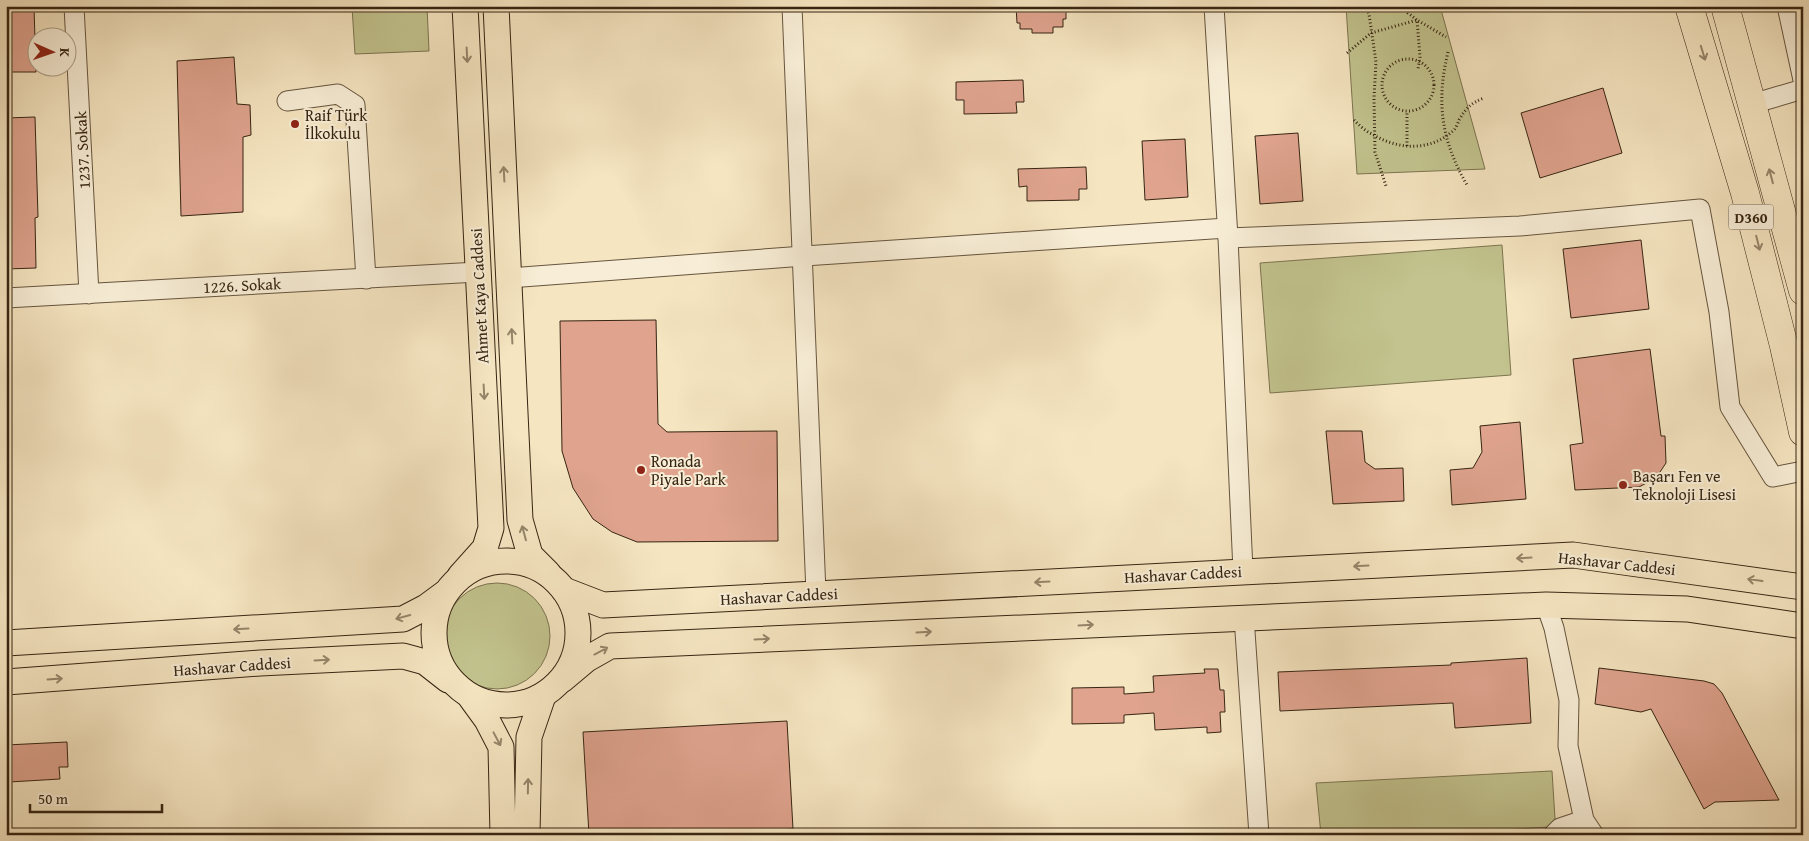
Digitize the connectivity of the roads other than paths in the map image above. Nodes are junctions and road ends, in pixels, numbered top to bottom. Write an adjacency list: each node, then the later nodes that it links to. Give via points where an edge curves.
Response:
1 (74, 6): 19 (street, 1237. Sokak)
2 (465, 6): 15 (main road, Ahmet Kaya Caddesi, one-way to 15)
3 (496, 6): 16 (main road, one-way to 3)
4 (792, 6): 14 (street)
5 (1214, 6): 13 (street)
6 (1689, 6): 21 (highway, D360, one-way to 21, via 1745,193)
7 (1725, 6): 12 (highway, D360)
8 (1787, 6): 9 (street)
9 (1803, 80)
10 (1803, 89): 12 (street)
11 (287, 101): 17 (street, via 338,94 355,105)
12 (1752, 104): 18 (highway, D360, one-way to 12)
13 (1227, 233): 14 (street); 22 (street, via 1520,226 1700,209 1719,312 1730,407 1773,477); 23 (street)
14 (804, 256): 16 (street); 27 (street)
15 (478, 272): 17 (street, 1226. Sokak); 25 (main road, Ahmet Kaya Caddesi, one-way to 25, via 491,528 485,548)
16 (509, 278): 24 (main road, one-way to 16, via 530,555 520,520)
17 (366, 279): 19 (street, 1226. Sokak)
18 (1803, 291)
19 (89, 294): 20 (street, 1226. Sokak)
20 (6, 298)
21 (1803, 432)
22 (1803, 471)
23 (1244, 571): 26 (main road, Hashavar Caddesi, one-way to 23, via 1573,555); 27 (main road, Hashavar Caddesi, one-way to 27)
24 (556, 582): 25 (main road, via 527,563 504,560 481,564); 27 (main road, Hashavar Caddesi, via 603,605); 32 (main road, via 575,611 579,634 574,659)
25 (452, 585): 31 (main road, one-way to 31, via 426,607 403,619); 34 (main road, via 435,615 433,638 438,661)
26 (1803, 587)
27 (816, 594)
28 (1546, 605): 29 (main road); 30 (main road, via 1687,609); 37 (street, via 1554,628 1568,700 1568,746)
29 (1244, 618): 32 (main road, one-way to 29, via 587,659 610,646); 41 (street)
30 (1803, 626)
31 (6, 643)
32 (562, 680): 35 (main road)
33 (6, 682): 34 (main road, Hashavar Caddesi, one-way to 34, via 403,656 425,662)
34 (451, 682): 36 (main road)
35 (543, 696): 36 (main road, via 511,706 494,706); 40 (main road, one-way to 35, via 529,737)
36 (471, 698): 39 (main road, one-way to 39, via 502,747)
37 (1589, 828): 38 (street)
38 (1558, 832)
39 (503, 835)
40 (527, 835)
41 (1258, 835)

